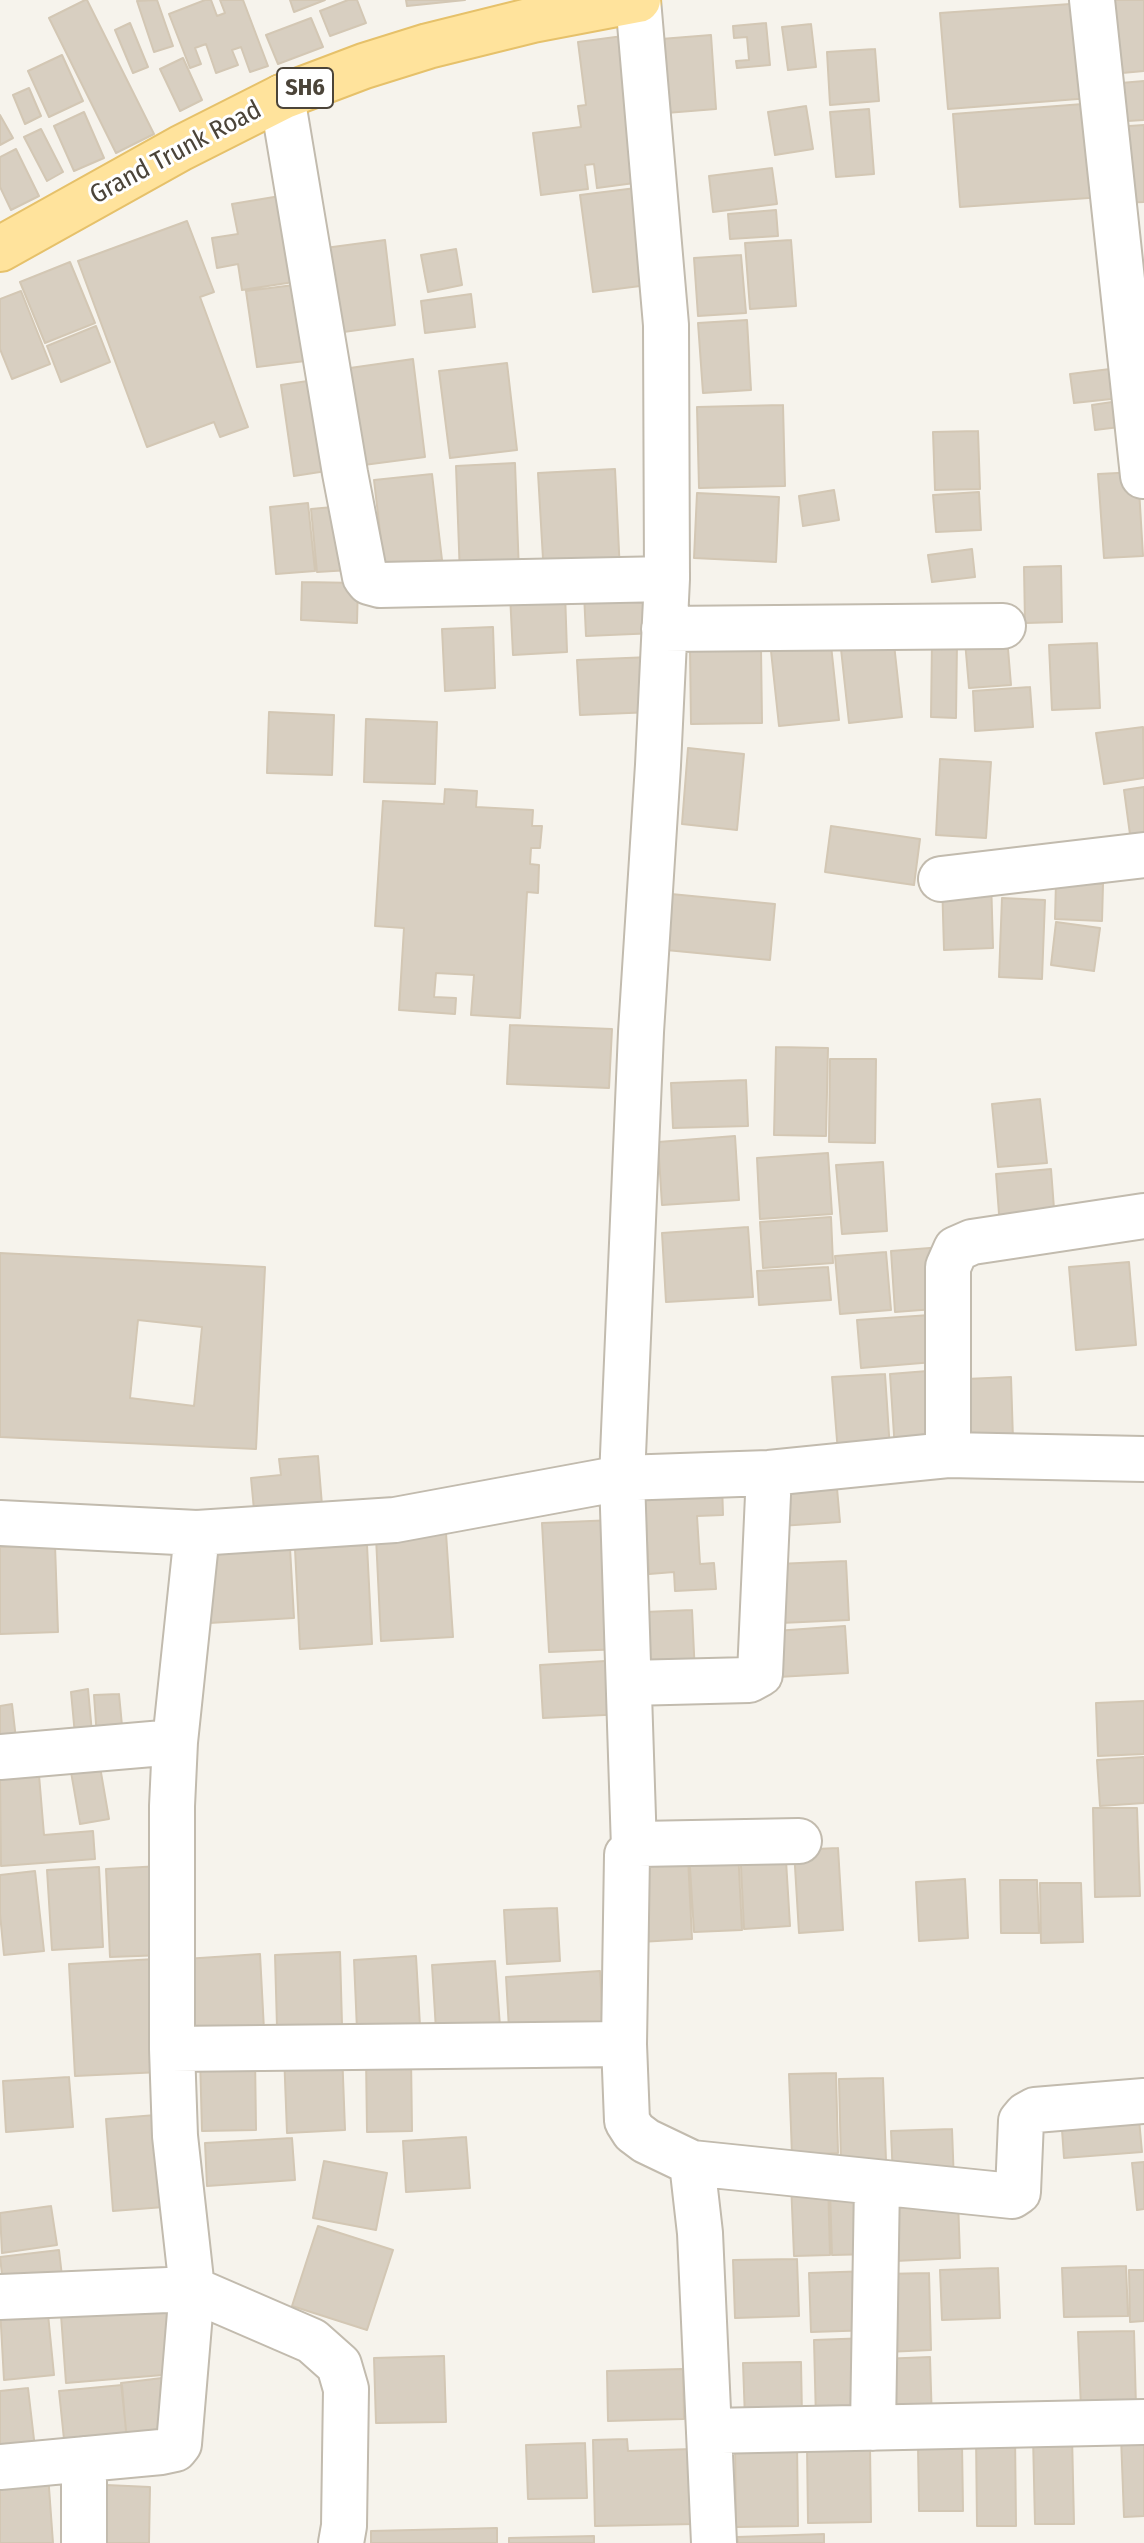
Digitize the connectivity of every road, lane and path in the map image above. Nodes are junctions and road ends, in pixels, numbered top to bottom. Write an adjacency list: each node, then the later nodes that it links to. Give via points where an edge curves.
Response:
1 (638, 0): 3 (main road, Grand Trunk Road / SH6, via 428,46); 6 (street, via 666,325)
2 (1092, 0): 5 (street)
3 (282, 97): 4 (main road, Grand Trunk Road / SH6); 6 (street, via 365,577 380,585)
4 (0, 249)
5 (1143, 476)
6 (667, 579): 8 (street)
7 (1003, 626): 8 (street)
8 (664, 629): 15 (street)
9 (1144, 855): 10 (street)
10 (941, 879)
11 (1144, 1216): 12 (street, via 972,1242 956,1249 948,1267)
12 (948, 1455): 13 (street); 14 (street)
13 (1144, 1459)
14 (769, 1473): 15 (street); 18 (street, via 760,1674 749,1680)
15 (622, 1478): 17 (street, via 395,1520); 18 (street)
16 (0, 1523): 17 (street)
17 (197, 1533): 19 (street)
18 (629, 1683): 22 (street)
19 (175, 1742): 20 (street); 24 (street)
20 (0, 1757)
21 (799, 1841): 22 (street)
22 (634, 1848): 23 (street, via 627,1855)
23 (624, 2044): 24 (street); 26 (street, via 627,2121 646,2141)
24 (172, 2049): 28 (street, via 175,2136)
25 (1144, 2101): 27 (street, via 1026,2115 1021,2121 1018,2192 1012,2196)
26 (692, 2163): 27 (street); 32 (street)
27 (877, 2183): 31 (street)
28 (192, 2289): 29 (street); 33 (street, via 179,2444 168,2452); 36 (street, via 312,2341 339,2365 346,2389)
29 (0, 2297)
30 (1144, 2422): 31 (street)
31 (873, 2428): 32 (street)
32 (710, 2431): 37 (street)
33 (84, 2459): 34 (street); 35 (street)
34 (0, 2467)
35 (84, 2543)
36 (341, 2543)
37 (714, 2543)

